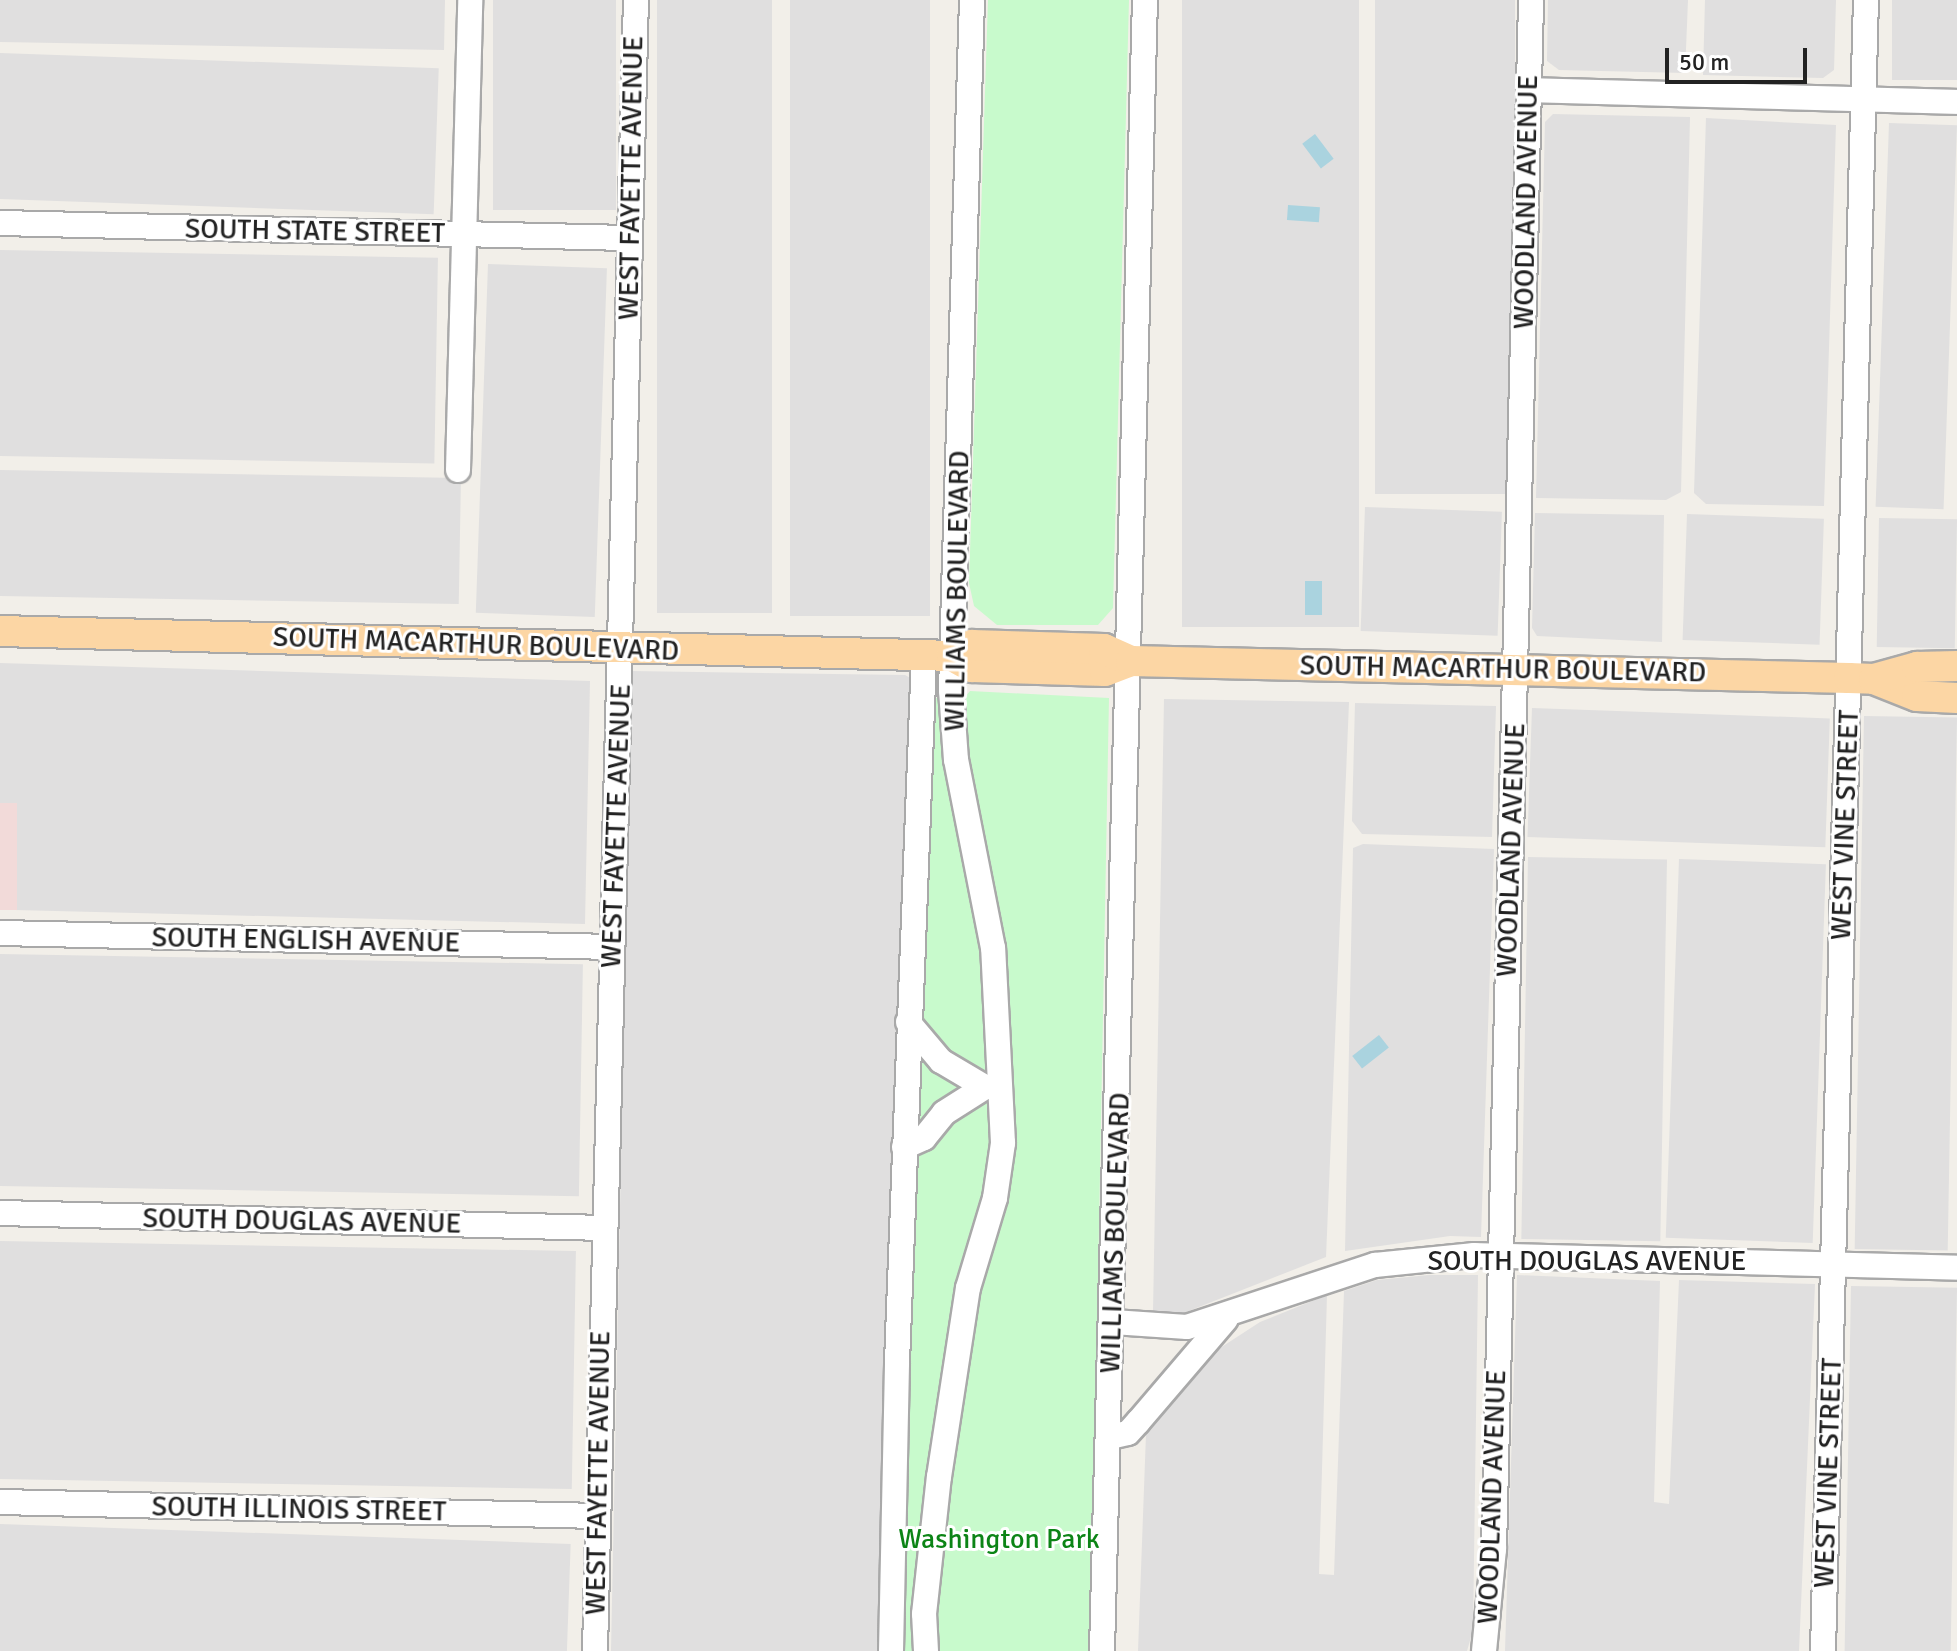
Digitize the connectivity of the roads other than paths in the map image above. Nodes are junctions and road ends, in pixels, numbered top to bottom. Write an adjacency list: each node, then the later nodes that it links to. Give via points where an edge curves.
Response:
1 (470, 0): 11 (street)
2 (636, 0): 12 (street, WEST FAYETTE AVENUE)
3 (972, 0): 16 (street, WILLIAMS BOULEVARD)
4 (1145, 0): 17 (street, WILLIAMS BOULEVARD)
5 (1531, 0): 7 (street, WOODLAND AVENUE)
6 (1866, 0): 8 (street, WEST VINE STREET)
7 (1529, 90): 8 (street); 19 (street, WOODLAND AVENUE)
8 (1864, 99): 9 (street); 20 (street, WEST VINE STREET)
9 (1957, 102)
10 (0, 223): 11 (street, SOUTH STATE STREET)
11 (463, 234): 12 (street, SOUTH STATE STREET); 13 (street)
12 (629, 238): 15 (street, WEST FAYETTE AVENUE)
13 (458, 470)
14 (0, 631): 15 (main road, SOUTH MACARTHUR BOULEVARD)
15 (621, 649): 16 (main road, SOUTH MACARTHUR BOULEVARD); 23 (street, WEST FAYETTE AVENUE)
16 (938, 656): 17 (main road, SOUTH MACARTHUR BOULEVARD, via 972,645 1104,649); 24 (street, WILLIAMS BOULEVARD); 25 (street, WILLIAMS BOULEVARD, via 993,948)
17 (1131, 661): 19 (main road, SOUTH MACARTHUR BOULEVARD); 33 (street, WILLIAMS BOULEVARD)
18 (1957, 666): 20 (main road, SOUTH MACARTHUR BOULEVARD, via 1917,667)
19 (1515, 671): 20 (main road, SOUTH MACARTHUR BOULEVARD); 29 (street, WOODLAND AVENUE)
20 (1862, 678): 21 (main road, SOUTH MACARTHUR BOULEVARD, via 1917,696); 30 (street, WEST VINE STREET)
21 (1957, 698)
22 (0, 933): 23 (street, SOUTH ENGLISH AVENUE)
23 (612, 947): 28 (street, WEST FAYETTE AVENUE)
24 (908, 1022): 25 (street, via 941,1061); 26 (street, WILLIAMS BOULEVARD)
25 (991, 1087): 26 (street, via 944,1113 924,1138); 39 (street, WILLIAMS BOULEVARD, via 1003,1143 995,1198 968,1288 939,1477 924,1614)
26 (904, 1147): 38 (street, WILLIAMS BOULEVARD)
27 (0, 1213): 28 (street, SOUTH DOUGLAS AVENUE)
28 (604, 1228): 36 (street, WEST FAYETTE AVENUE)
29 (1500, 1255): 30 (street, SOUTH DOUGLAS AVENUE); 32 (street, SOUTH DOUGLAS AVENUE, via 1375,1265); 41 (street, WOODLAND AVENUE, via 1494,1549)
30 (1834, 1265): 31 (street, SOUTH DOUGLAS AVENUE); 42 (street, WEST VINE STREET)
31 (1957, 1268)
32 (1227, 1318): 33 (street, SOUTH DOUGLAS AVENUE, via 1187,1327); 34 (street, SOUTH DOUGLAS AVENUE, via 1128,1433)
33 (1113, 1322): 34 (street, WILLIAMS BOULEVARD)
34 (1110, 1437): 40 (street, WILLIAMS BOULEVARD)
35 (0, 1502): 36 (street, SOUTH ILLINOIS STREET)
36 (597, 1516): 37 (street, WEST FAYETTE AVENUE)
37 (595, 1651)
38 (891, 1651)
39 (926, 1651)
40 (1102, 1651)
41 (1484, 1651)
42 (1823, 1651)

